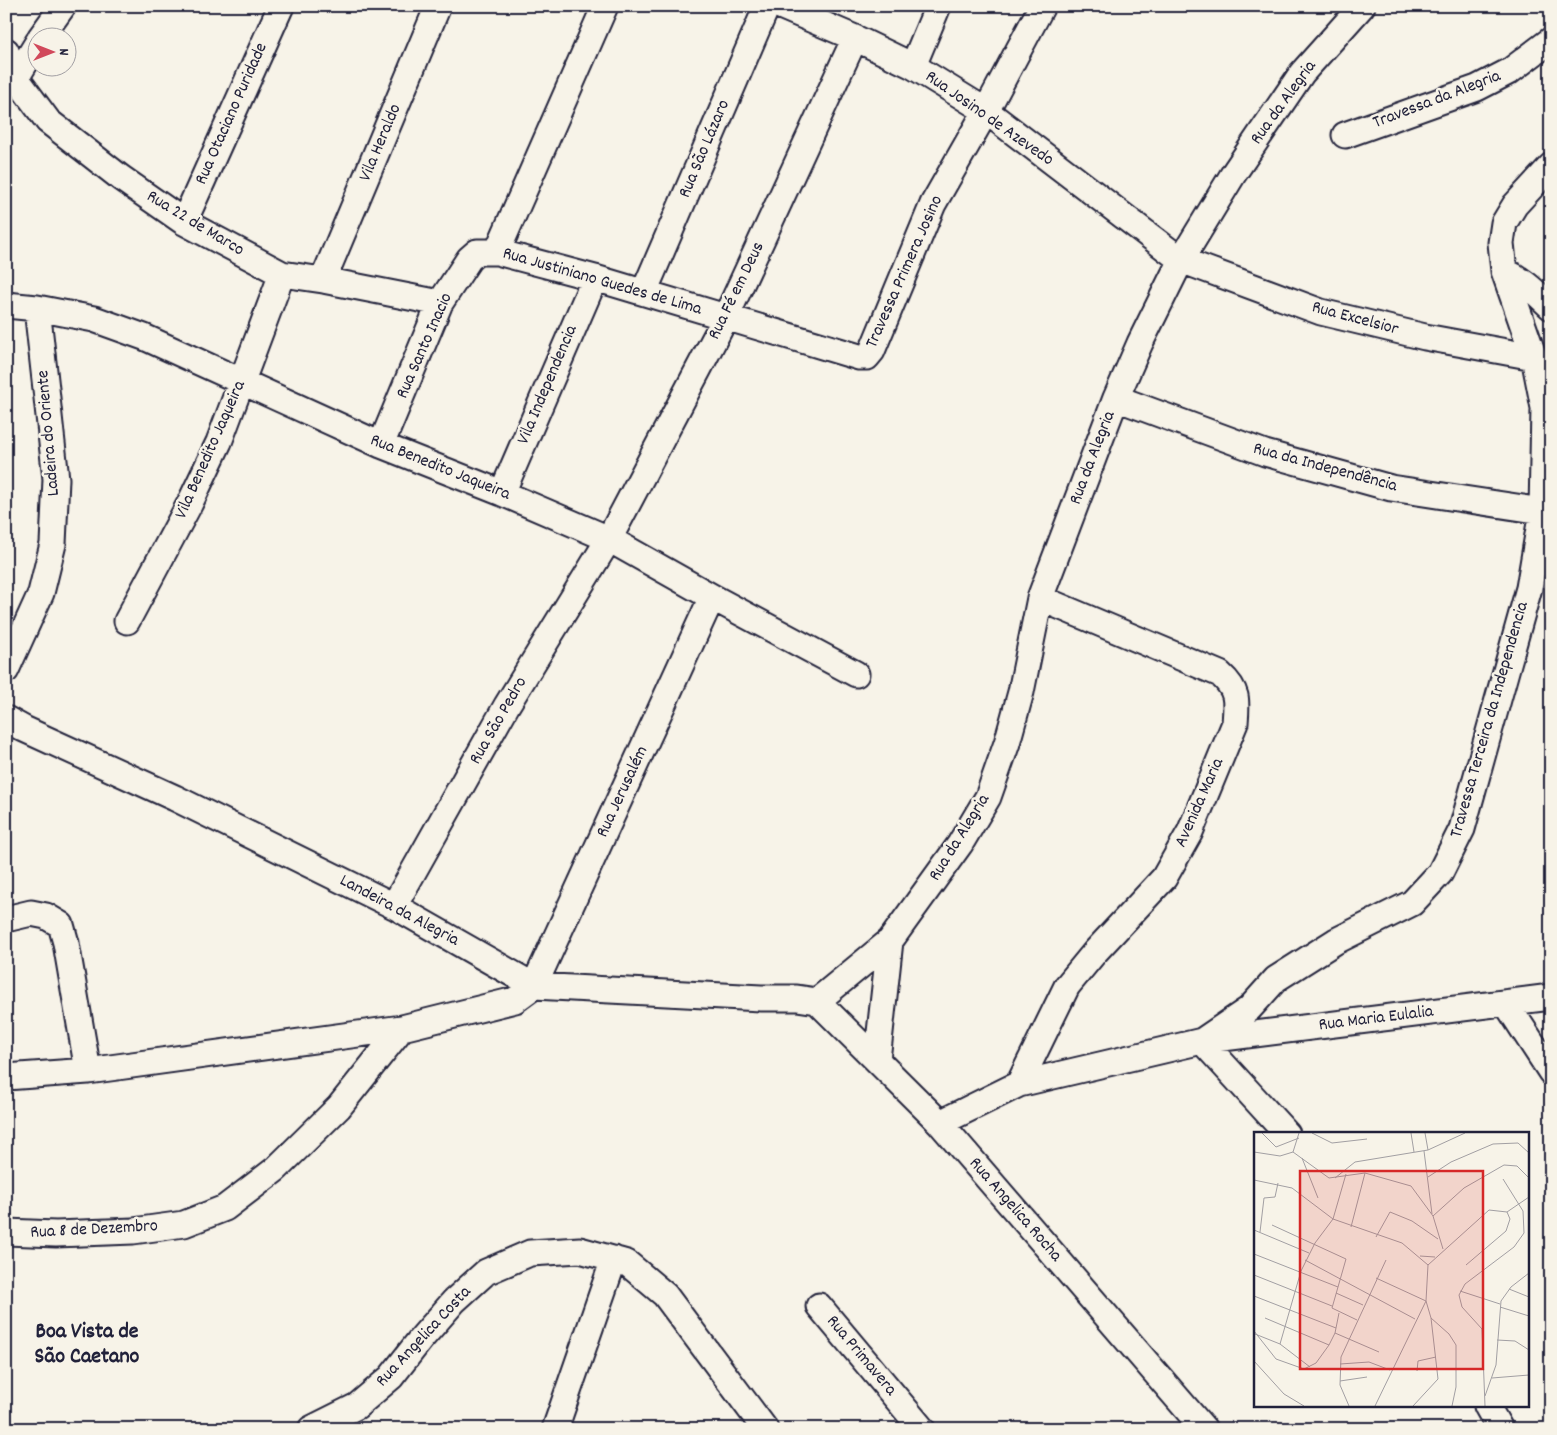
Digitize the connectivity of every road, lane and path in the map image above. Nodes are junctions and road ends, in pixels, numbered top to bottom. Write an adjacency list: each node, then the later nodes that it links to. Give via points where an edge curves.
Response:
1 (63, 6): 10 (street)
2 (280, 6): 20 (street, Rua Otaciano Puridade)
3 (438, 6): 26 (street, Vila Heraldo)
4 (605, 6): 21 (street, Rua Santo Inacio)
5 (766, 6): 27 (street, Rua São Lázaro)
6 (780, 6): 11 (street, Rua Josino de Azevedo)
7 (938, 6): 15 (street)
8 (1042, 6): 17 (street)
9 (1362, 6): 22 (street, Rua da Alegria, via 1302,73 1234,173)
10 (47, 28)
11 (855, 38): 15 (street, Rua Josino de Azevedo); 32 (street, Rua Fé em Deus)
12 (1551, 40): 18 (street, Travessa da Alegria, via 1510,71 1477,88)
13 (6, 51): 16 (street, Rua 22 de Marco)
14 (28, 58): 16 (street)
15 (913, 66): 17 (street, Rua Josino de Azevedo)
16 (16, 78): 20 (street, Rua 22 de Marco, via 48,121)
17 (986, 111): 22 (street, Rua Josino de Azevedo); 32 (street, Travessa Primera Josino, via 933,204 867,357)
18 (1345, 135)
19 (1551, 166): 23 (street, Travessa Terceira da Independencia, via 1515,205 1504,223 1501,244)
20 (184, 222): 24 (street, Rua 22 de Marco)
21 (487, 252): 25 (street, Rua Justiniano Guedes de Lima); 28 (street, Rua Santo Inacio, via 469,259)
22 (1181, 260): 33 (street, Rua Excelsior, via 1321,312 1425,337); 35 (street, Rua da Alegria)
23 (1504, 271): 31 (street, via 1525,283); 33 (street, Travessa Terceira da Independencia)
24 (282, 274): 26 (street, Rua 22 de Marco); 34 (street, Vila Benedito Jaqueira)
25 (595, 278): 27 (street, Rua Justiniano Guedes de Lima); 37 (street, Vila Independencia)
26 (323, 280): 28 (street, Rua 22 de Marco)
27 (644, 292): 32 (street, Rua Justiniano Guedes de Lima)
28 (440, 303): 36 (street, Rua Santo Inacio)
29 (6, 305): 30 (street, Rua Benedito Jaqueira)
30 (37, 308): 34 (street, Rua Benedito Jaqueira, via 94,319 144,337); 43 (street, Ladeira do Oriente, via 56,479 53,544 41,593)
31 (1551, 308)
32 (726, 317): 39 (street, Rua Fé em Deus)
33 (1534, 357): 38 (street, Travessa Terceira da Independencia, via 1544,408)
34 (242, 381): 36 (street, Rua Benedito Jaqueira); 42 (street, Vila Benedito Jaqueira, via 219,442)
35 (1116, 398): 38 (street, Rua da Independência, via 1265,453 1391,488); 41 (street, Rua da Alegria)
36 (382, 445): 37 (street, Rua Benedito Jaqueira)
37 (502, 493): 39 (street, Rua Benedito Jaqueira)
38 (1542, 511): 54 (street, Travessa Terceira da Independencia, via 1529,588 1462,829 1440,873 1412,903 1336,942 1276,979 1249,1009)
39 (609, 539): 40 (street, Rua Benedito Jaqueira); 46 (street, Rua São Pedro, via 506,705)
40 (712, 597): 44 (street, Rua Benedito Jaqueira); 49 (street, Rua Jerusalém)
41 (1040, 598): 48 (street, Rua da Alegria, via 1016,709 988,797 960,844); 59 (street, Avenida Maria, via 1220,674 1234,689 1237,706 1235,723 1190,832 1164,878 1067,986)
42 (127, 621)
43 (6, 670)
44 (856, 674)
45 (6, 719): 46 (street, Landeira da Alegria)
46 (394, 906): 49 (street, Landeira da Alegria)
47 (6, 919): 56 (street, via 31,913 46,916 61,926)
48 (890, 942): 51 (street, Rua da Alegria); 55 (street, Rua da Alegria)
49 (534, 986): 51 (street, Landeira da Alegria); 53 (street, via 515,1000)
50 (1551, 997): 52 (street, Rua Maria Eulalia)
51 (816, 1001): 55 (street, Rua Angelica Rocha)
52 (1506, 1003): 54 (street, Rua Maria Eulalia); 57 (street)
53 (402, 1028): 56 (street); 62 (street, Rua 8 de Dezembro, via 339,1107 276,1169 225,1208 184,1224 133,1232)
54 (1202, 1041): 59 (street, Travessa Terceira da Independencia); 61 (street)
55 (877, 1060): 60 (street, Rua Angelica Rocha)
56 (88, 1071): 58 (street)
57 (1551, 1072)
58 (6, 1077)
59 (1019, 1084): 60 (street, Travessa Terceira da Independencia)
60 (940, 1123): 70 (street, Rua Angelica Rocha)
61 (1285, 1132)
62 (6, 1232)
63 (621, 1261): 66 (street, Rua Angelica Costa, via 580,1250 530,1253 486,1272 454,1300 391,1377 357,1406); 67 (street); 68 (street, via 665,1295)
64 (819, 1306): 69 (street, Rua Primavera)
65 (1488, 1408): 71 (street)
66 (311, 1429)
67 (555, 1429)
68 (766, 1429)
69 (922, 1429)
70 (1204, 1429)
71 (1500, 1429)

